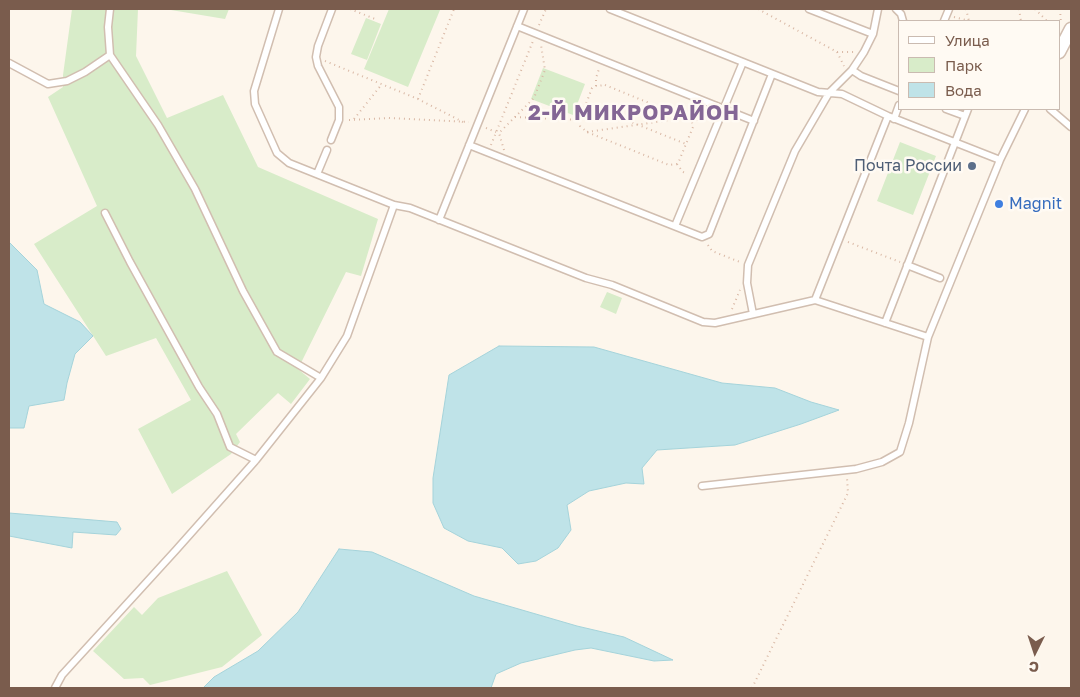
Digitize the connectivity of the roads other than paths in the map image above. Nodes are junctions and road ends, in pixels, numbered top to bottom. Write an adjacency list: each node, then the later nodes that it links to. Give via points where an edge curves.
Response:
1 (110, 9): 14 (lane)
2 (279, 9): 36 (lane, via 254,91 255,104 277,153 289,163)
3 (332, 9): 31 (lane, via 316,57 339,108 339,120)
4 (524, 9): 10 (lane)
5 (610, 9): 15 (lane)
6 (809, 9): 12 (lane)
7 (878, 9): 12 (lane)
8 (896, 9): 9 (lane)
9 (903, 20)
10 (517, 26): 22 (lane); 33 (lane)
11 (1071, 29): 13 (street)
12 (874, 34): 17 (lane)
13 (1060, 50)
14 (110, 55): 16 (lane, via 67,81 48,84); 47 (lane, via 158,124 195,189 243,291 277,352)
15 (743, 62): 18 (lane); 22 (lane)
16 (9, 63)
17 (850, 72): 19 (lane); 20 (lane)
18 (772, 74): 20 (lane); 29 (lane)
19 (898, 91)
20 (828, 93): 28 (lane, via 842,94); 44 (lane, via 795,151 748,267 747,282)
21 (898, 107): 28 (lane)
22 (724, 109): 29 (lane); 40 (lane)
23 (949, 110): 27 (lane)
24 (968, 110): 27 (lane)
25 (1025, 110): 35 (lane)
26 (1051, 110): 30 (lane)
27 (965, 116): 32 (lane)
28 (891, 118): 32 (lane); 43 (lane)
29 (754, 121): 40 (lane, via 708,234 702,237)
30 (1071, 127)
31 (331, 140)
32 (955, 142): 35 (lane); 41 (lane)
33 (469, 145): 39 (lane); 40 (lane)
34 (327, 150): 36 (lane)
35 (1000, 160): 46 (lane)
36 (317, 174): 37 (lane)
37 (394, 205): 39 (lane); 47 (lane, via 347,336)
38 (105, 213): 48 (lane, via 199,387 217,414 230,447)
39 (439, 220): 44 (lane, via 703,322 715,323)
40 (675, 226)
41 (907, 265): 42 (lane); 45 (lane)
42 (940, 278)
43 (814, 300): 44 (lane); 45 (lane)
44 (753, 314)
45 (885, 323): 46 (lane)
46 (928, 338): 49 (lane, via 900,452 882,462 847,470)
47 (321, 378): 48 (lane)
48 (256, 460): 50 (lane, via 62,675)
49 (702, 486)
50 (55, 688)

